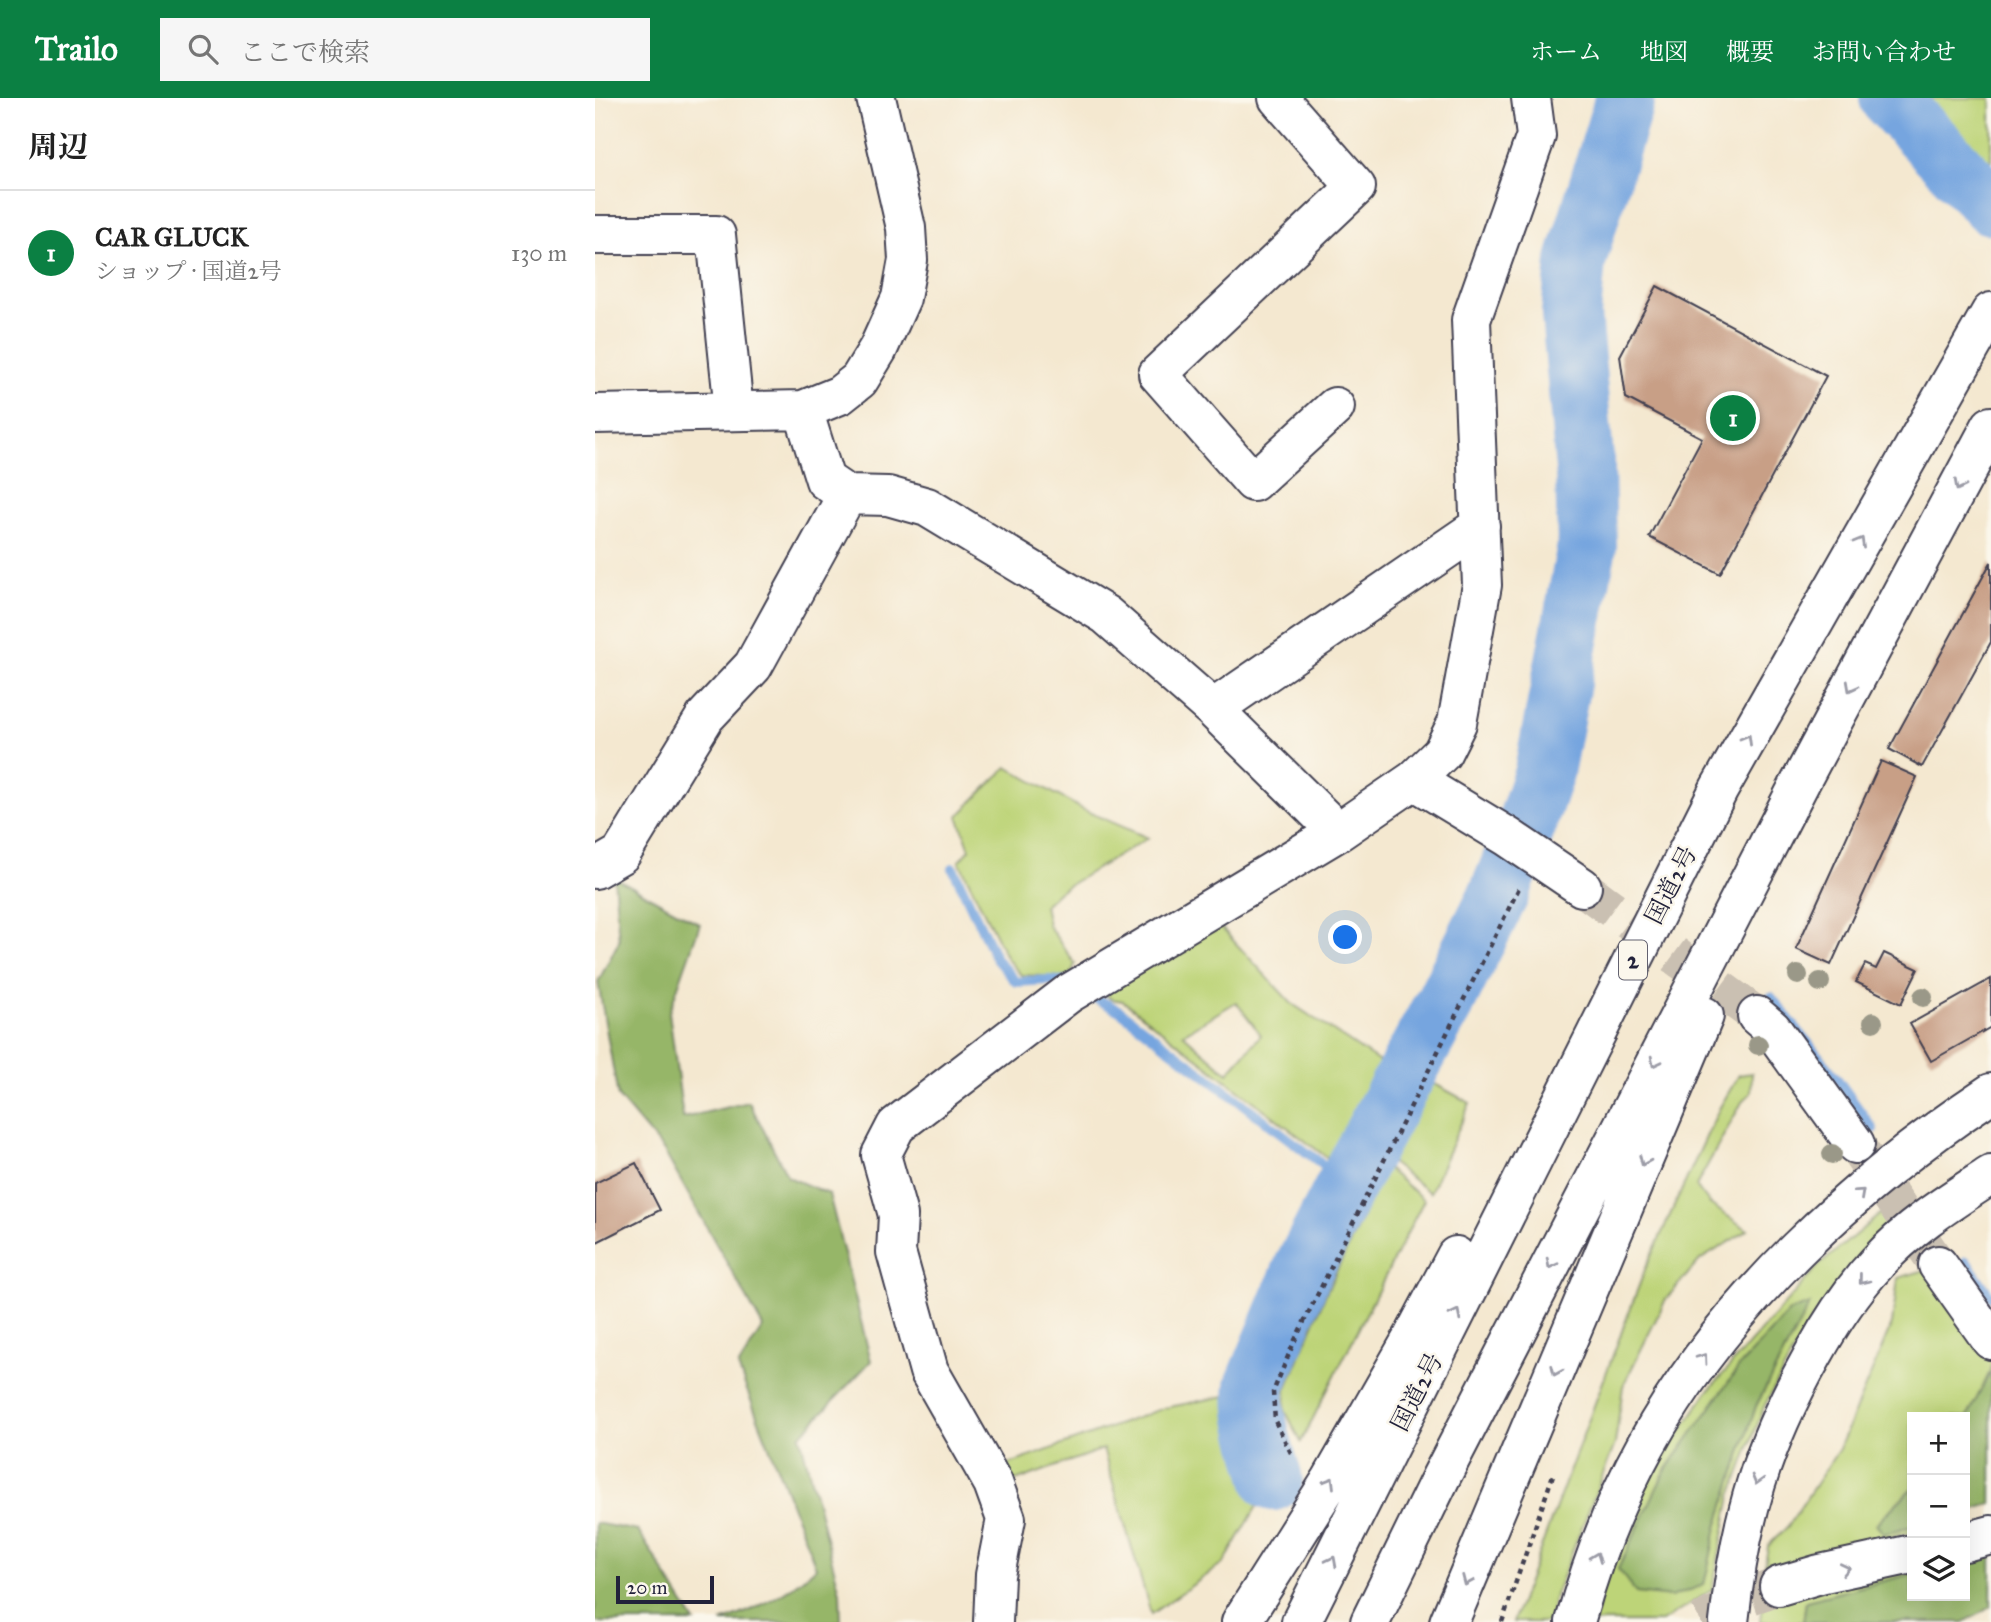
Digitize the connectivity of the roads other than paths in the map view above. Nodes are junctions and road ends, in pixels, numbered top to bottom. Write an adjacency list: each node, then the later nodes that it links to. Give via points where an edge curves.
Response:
1 (876, 98): 7 (main road, via 906,228 908,260 901,298 879,349 859,380 840,395)
2 (1278, 98): 6 (main road, via 1356,187 1158,374 1253,482)
3 (1531, 98): 12 (main road, via 1536,136 1471,320)
4 (595, 235): 8 (main road, via 716,235)
5 (1991, 312): 16 (main road, 国道2号 / 2, one-way to 5)
6 (1335, 407)
7 (803, 410): 8 (main road); 11 (main road, via 825,480)
8 (734, 411): 9 (main road)
9 (595, 414)
10 (1991, 426): 15 (main road, one-way to 15)
11 (847, 495): 13 (main road, via 888,496 927,508 1106,615); 18 (main road, via 753,666 705,717 621,854)
12 (1480, 526): 13 (main road); 14 (main road, via 1482,585 1457,723 1442,753)
13 (1213, 709): 17 (main road)
14 (1414, 780): 17 (main road); 19 (main road)
15 (1801, 781): 35 (main road, one-way to 35); 36 (main road, one-way to 36)
16 (1719, 789): 33 (main road, one-way to 16, via 1331,1480 1413,1337 1637,915); 34 (main road, 国道2号 / 2, one-way to 16)
17 (1338, 832): 32 (main road, via 1078,988 896,1126 881,1155 898,1215 896,1252 929,1371 993,1483 1006,1519 995,1575)
18 (595, 869)
19 (1582, 887)
20 (1757, 1016): 24 (main road, via 1772,1029)
21 (1991, 1093): 23 (main road)
22 (1991, 1111): 23 (main road)
23 (1921, 1142): 37 (main road, one-way to 23, via 1602,1540 1640,1458 1704,1356 1737,1314 1821,1228)
24 (1855, 1144)
25 (1991, 1175): 38 (main road, one-way to 38, via 1910,1232 1878,1262 1824,1336 1776,1425 1758,1472 1735,1572)
26 (1938, 1265): 27 (main road)
27 (1991, 1340)
28 (1991, 1535): 29 (main road)
29 (1970, 1541)
30 (1907, 1555): 31 (main road, one-way to 30)
31 (1779, 1586)
32 (993, 1622)
33 (1241, 1622)
34 (1301, 1622)
35 (1370, 1622)
36 (1449, 1622)
37 (1575, 1622)
38 (1730, 1622)

